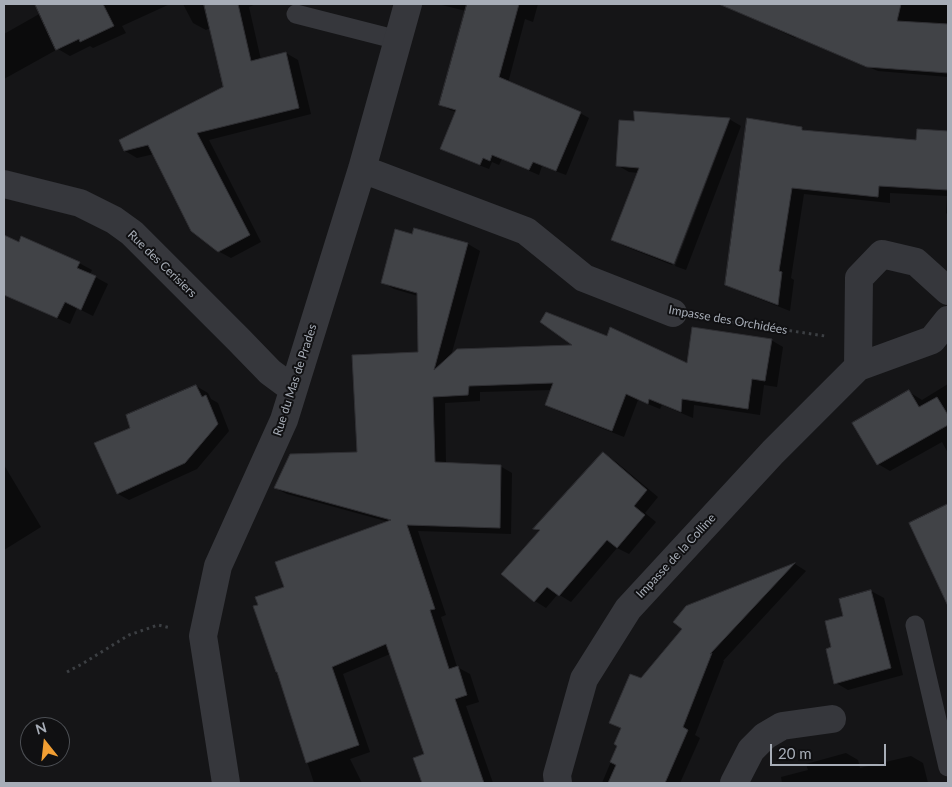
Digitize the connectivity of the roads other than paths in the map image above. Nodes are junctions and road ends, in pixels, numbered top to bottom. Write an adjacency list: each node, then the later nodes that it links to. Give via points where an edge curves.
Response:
1 (408, 4): 3 (street, Rue du Mas de Prades)
2 (296, 14): 3 (lane)
3 (398, 40): 4 (street, Rue du Mas de Prades)
4 (362, 169): 7 (street, Impasse des Orchidées, via 526,230 584,278); 10 (street, Rue du Mas de Prades)
5 (4, 184): 10 (street, Rue des Cerisiers, via 80,203 114,220 132,233 270,372)
6 (948, 291): 9 (street, via 916,262 882,254 859,278)
7 (673, 313)
8 (948, 320): 9 (street, Impasse de la Colline, via 932,340)
9 (858, 367): 15 (street, Impasse de la Colline, via 773,452 628,609 584,679 557,775)
10 (293, 389): 14 (street, Rue du Mas de Prades, via 284,420 218,566 203,636)
11 (915, 625): 13 (lane)
12 (832, 720): 16 (street, via 782,726 765,736 752,750)
13 (948, 767)
14 (226, 783)
15 (558, 783)
16 (734, 783)

